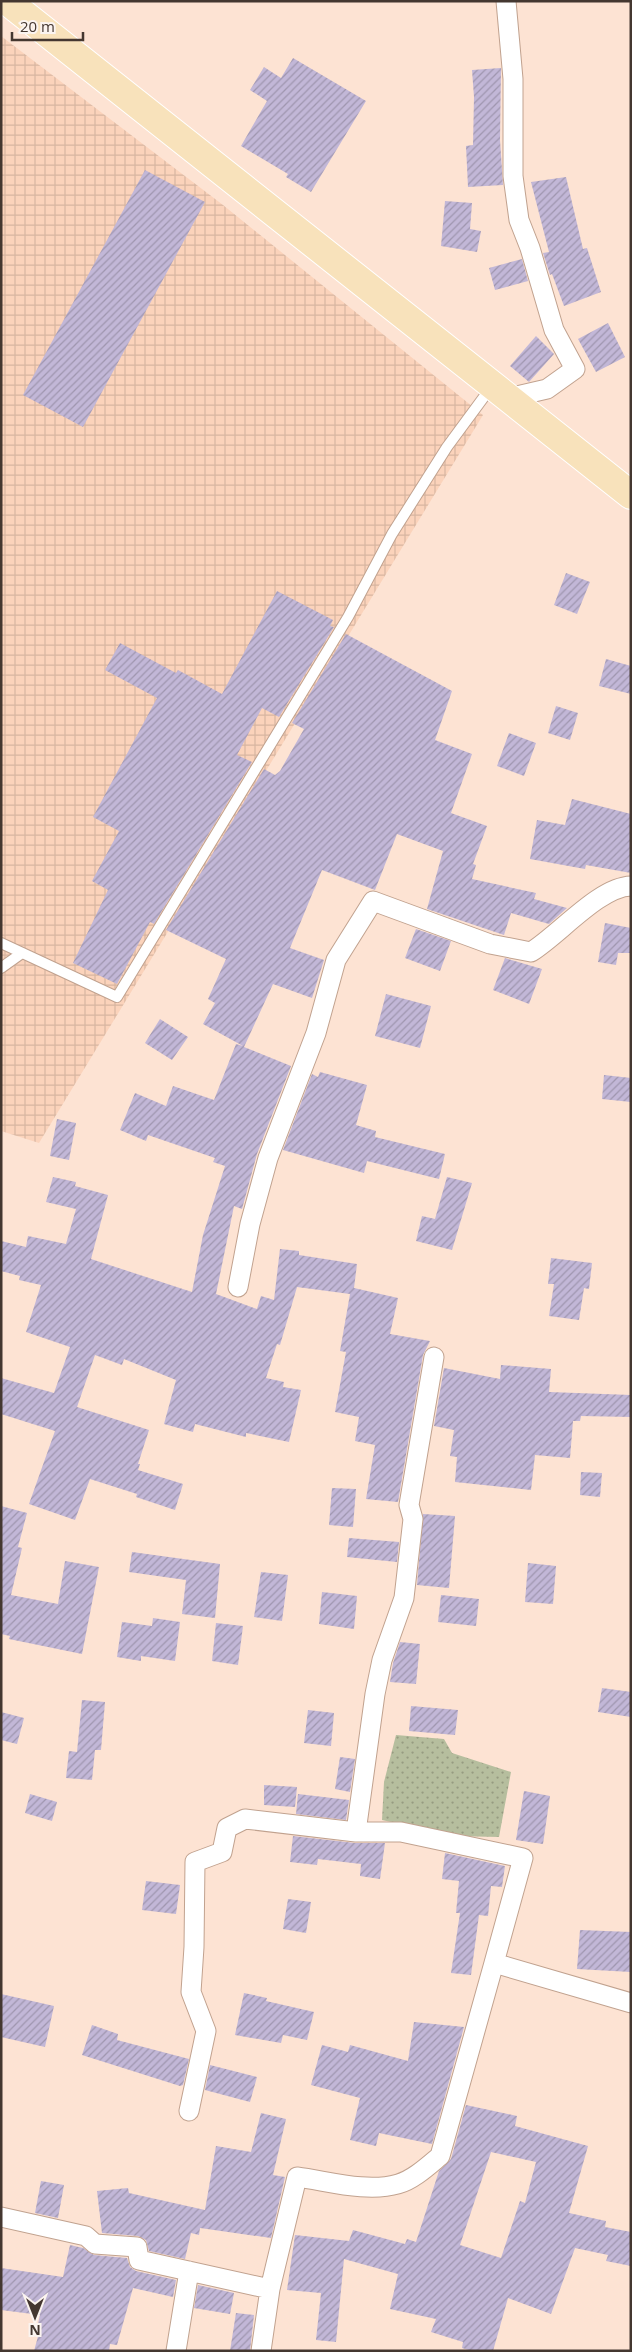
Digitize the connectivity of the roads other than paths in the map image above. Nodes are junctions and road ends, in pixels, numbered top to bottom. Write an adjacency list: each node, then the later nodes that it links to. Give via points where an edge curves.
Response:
1 (7, 1): 3 (main road)
2 (506, 1): 3 (street, via 513,79 513,176 519,220 554,330 575,369 547,389)
3 (500, 391): 4 (main road); 7 (lane, via 447,447 392,534 348,617 117,997)
4 (631, 495)
5 (631, 886): 9 (street, via 618,886 572,918 532,952 490,944 373,901 336,960 316,1033 268,1158)
6 (1, 943): 7 (lane)
7 (22, 953): 8 (lane)
8 (1, 968)
9 (238, 1286)
10 (434, 1356): 11 (street, via 409,1505 413,1518 404,1598 382,1660 375,1694)
11 (356, 1832): 12 (street, via 401,1832 523,1858); 14 (street, via 245,1819 227,1828 222,1852 195,1862 191,1992 206,2031)
12 (494, 1963): 13 (street); 17 (street, via 440,2156 399,2184 374,2187 296,2177)
13 (631, 2003)
14 (189, 2111)
15 (1, 2217): 16 (street, via 86,2236 95,2244 137,2247 139,2260)
16 (189, 2271): 17 (street); 18 (street)
17 (270, 2289): 19 (street)
18 (176, 2351)
19 (261, 2351)

